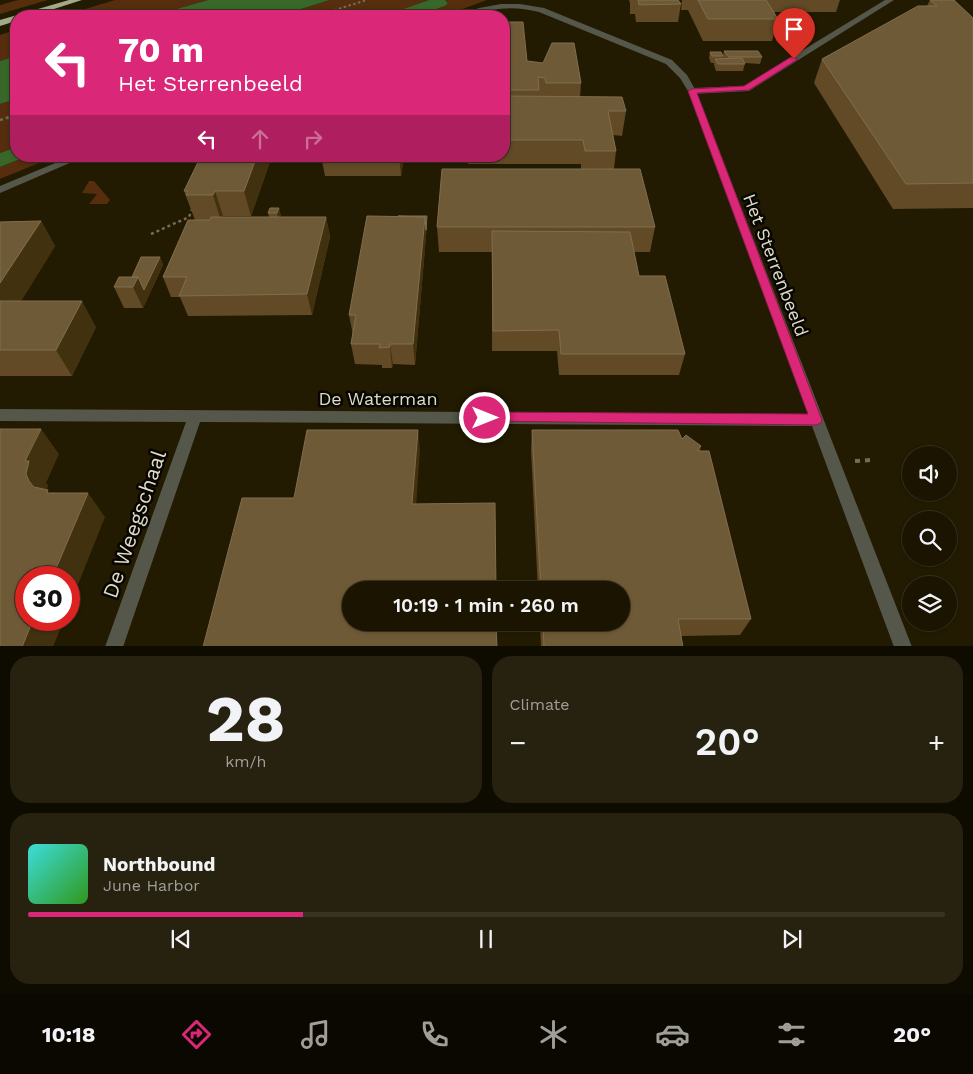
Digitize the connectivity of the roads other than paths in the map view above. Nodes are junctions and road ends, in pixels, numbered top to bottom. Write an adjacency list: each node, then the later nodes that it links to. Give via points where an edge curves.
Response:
1 (78, 0): 3 (highway)
2 (890, 0): 5 (street, via 746,88)
3 (44, 10)
4 (478, 10): 5 (street, Het Sterrenbeeld, via 507,5 541,10 669,62)
5 (692, 91): 10 (street, Het Sterrenbeeld)
6 (67, 162): 7 (street)
7 (0, 190)
8 (0, 415): 9 (street, De Waterman)
9 (194, 416): 10 (street, De Waterman); 11 (street, De Weegschaal)
10 (816, 420): 12 (street, Het Sterrenbeeld)
11 (114, 646)
12 (904, 646)

